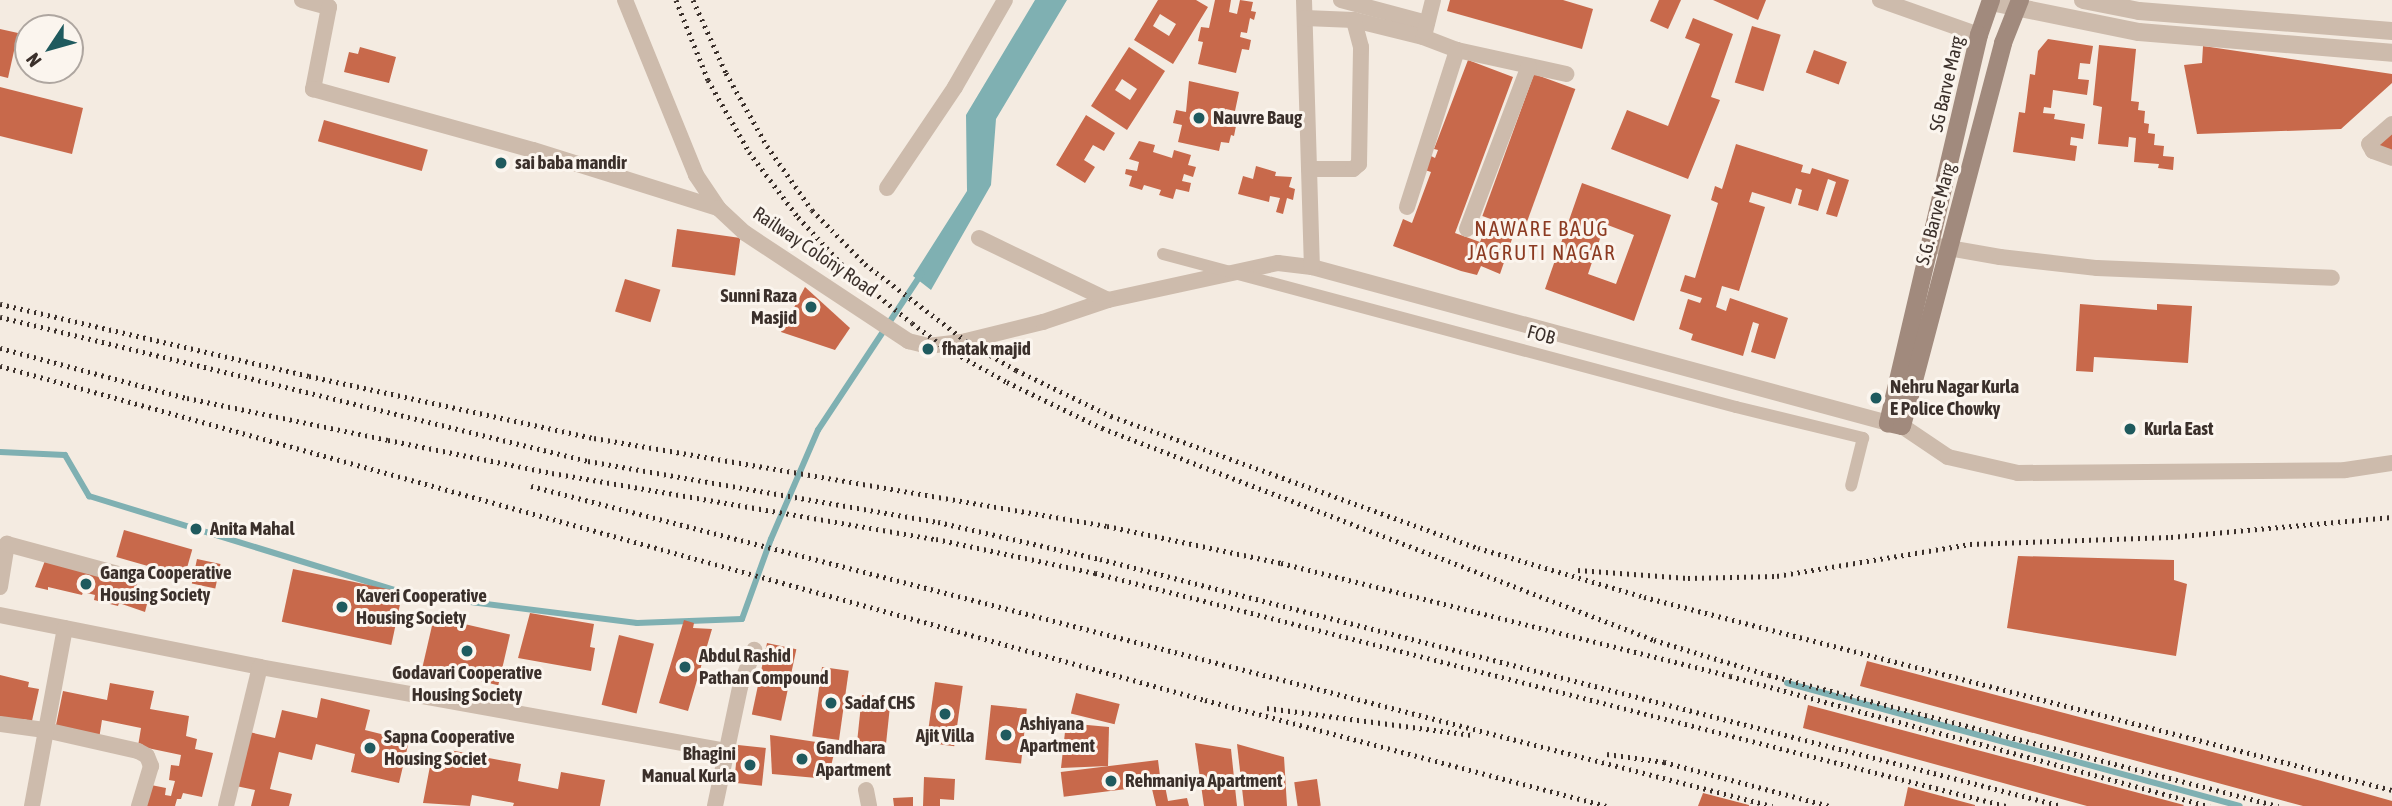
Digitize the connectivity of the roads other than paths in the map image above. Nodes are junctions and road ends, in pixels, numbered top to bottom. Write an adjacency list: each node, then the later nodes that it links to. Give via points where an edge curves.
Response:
1 (302, 0): 25 (street, via 329,7 313,89)
2 (625, 0): 25 (street, Railway Colony Road, via 696,175)
3 (1005, 0): 23 (street, via 955,87)
4 (1304, 0): 11 (street)
5 (1340, 0): 13 (street)
6 (1433, 0): 13 (street)
7 (1880, 0): 15 (street)
8 (2083, 0): 14 (street, via 2138,11)
9 (1991, 1): 10 (street); 15 (main road, SG Barve Marg)
10 (2018, 4): 17 (street, via 2139,32); 29 (main road, S.G. Barve Marg, via 2003,43)
11 (1305, 18): 12 (street); 22 (street)
12 (1354, 20): 13 (street); 22 (street, via 1361,47 1359,164 1353,169)
13 (1425, 30): 16 (street)
14 (2392, 31)
15 (1979, 35): 28 (main road, SG Barve Marg)
16 (1457, 50): 18 (street); 24 (street)
17 (2392, 53)
18 (1529, 66): 19 (street); 26 (street)
19 (1566, 74)
20 (2392, 124): 21 (street, via 2369,144 2373,151)
21 (2392, 158)
22 (1309, 169): 31 (street)
23 (887, 188)
24 (1407, 206)
25 (718, 208): 33 (street, Railway Colony Road, via 745,233 908,341 943,346 1043,322)
26 (1467, 229)
27 (979, 238): 33 (street)
28 (1930, 244): 29 (street); 34 (main road, SG Barve Marg)
29 (1948, 249): 32 (street, via 2097,268); 34 (main road, S.G. Barve Marg)
30 (1163, 254): 36 (street, FOB, bridge, via 1863,438)
31 (1312, 267): 33 (street, Railway Colony Road, via 1278,263); 34 (street, Railway Colony Road)
32 (2332, 278)
33 (1108, 300)
34 (1895, 425): 35 (street, Railway Colony Road, via 1948,457 2018,473 2345,470)
35 (2392, 463)
36 (1851, 485)
37 (118, 574): 38 (street, via 7,544)
38 (0, 587)
39 (0, 615): 40 (street)
40 (65, 628): 42 (street); 44 (street)
41 (754, 650): 45 (street, via 740,687)
42 (260, 667): 45 (street); 48 (street)
43 (0, 724): 44 (street)
44 (45, 730): 46 (street); 47 (street, via 147,756 150,765)
45 (729, 751): 49 (street)
46 (32, 806)
47 (139, 806)
48 (226, 806)
49 (715, 806)

